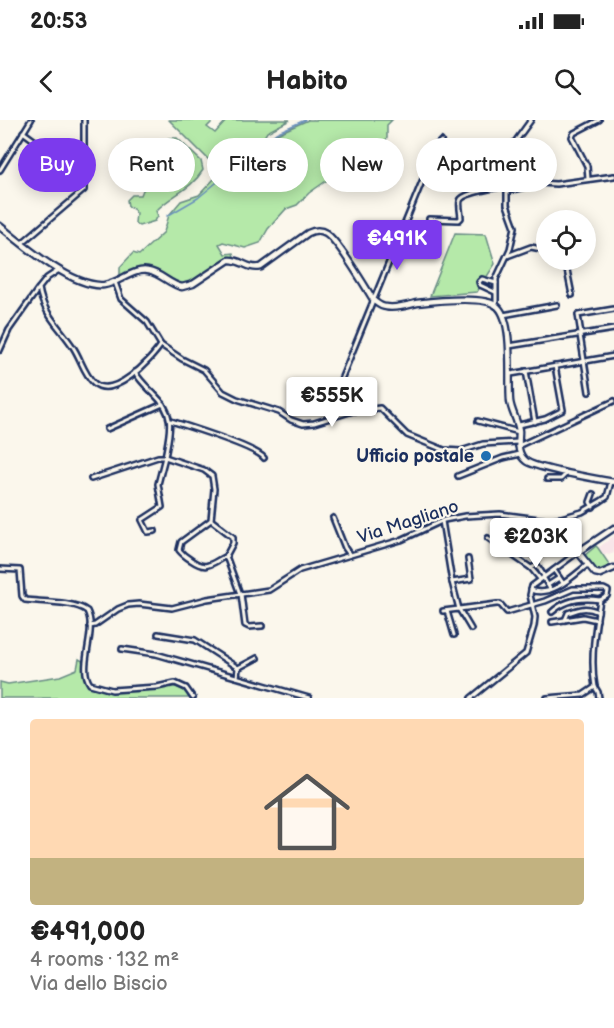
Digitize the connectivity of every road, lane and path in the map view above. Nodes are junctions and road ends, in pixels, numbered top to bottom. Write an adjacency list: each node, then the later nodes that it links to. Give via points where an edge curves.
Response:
1 (31, 120): 5 (street)
2 (84, 120): 17 (street, via 84,190)
3 (531, 120): 7 (street)
4 (599, 120): 10 (street, via 572,136 586,165)
5 (24, 132): 6 (street); 8 (street)
6 (32, 138)
7 (517, 138)
8 (0, 170)
9 (614, 176): 10 (street)
10 (588, 179): 11 (street)
11 (557, 184)
12 (418, 192): 27 (street)
13 (477, 192): 15 (street, via 462,198 459,220)
14 (508, 192): 19 (street, via 507,205 515,227)
15 (429, 219)
16 (0, 226): 17 (street)
17 (22, 243): 20 (street)
18 (536, 248): 19 (street)
19 (507, 256): 23 (street)
20 (60, 270): 22 (street, via 92,284); 24 (street)
21 (567, 270): 26 (street)
22 (115, 282): 27 (street, via 146,270 187,287 229,260 251,268 262,266 308,233 320,230 332,239); 34 (street, via 121,299 147,322)
23 (496, 283): 25 (street); 25 (street, via 482,279 478,282)
24 (39, 288): 36 (street, via 8,331); 42 (street, via 47,313 95,384 111,387)
25 (495, 292): 29 (street)
26 (572, 295)
27 (374, 301): 29 (street, via 387,308 449,301 484,301); 44 (street)
28 (557, 305): 31 (street)
29 (496, 306): 31 (street)
30 (614, 309): 33 (street, via 578,315)
31 (503, 315): 35 (street)
32 (614, 329): 33 (street)
33 (580, 334): 35 (street); 38 (street)
34 (160, 345): 42 (street); 54 (street, via 205,371 229,396 279,412 299,424 378,408 409,436 444,450)
35 (508, 347): 43 (street)
36 (0, 350)
37 (613, 356): 38 (street); 39 (street)
38 (584, 361): 40 (street); 45 (street)
39 (614, 362)
40 (555, 366): 41 (street); 50 (street, via 562,410)
41 (526, 371): 43 (street); 50 (street)
42 (135, 372): 47 (street)
43 (511, 374): 51 (street, via 510,402)
44 (338, 387)
45 (589, 392)
46 (614, 401): 54 (street)
47 (163, 404): 48 (street); 52 (street)
48 (171, 421): 56 (street); 57 (street)
49 (478, 421): 53 (street)
50 (535, 422): 51 (street)
51 (518, 425): 53 (street)
52 (107, 429)
53 (519, 432): 54 (street)
54 (518, 444): 55 (street)
55 (520, 454): 58 (street, via 527,462); 59 (street)
56 (165, 457): 60 (street); 66 (street, via 211,475); 69 (street, via 158,484 162,507 142,520 148,532)
57 (264, 458)
58 (567, 472): 61 (street, via 561,479); 62 (street)
59 (458, 477)
60 (91, 479)
61 (547, 479)
62 (613, 482): 64 (street, via 607,496)
63 (593, 494): 64 (street)
64 (593, 507): 67 (street, Via Magliano, via 546,520 500,514)
65 (333, 518): 72 (street)
66 (211, 520): 73 (street, via 231,533 233,543); 73 (street, via 181,542 179,550 202,567)
67 (442, 521): 72 (street, Via Magliano, via 403,539); 81 (street)
68 (614, 528): 71 (street)
69 (155, 531)
70 (488, 538): 79 (street, via 531,568 537,565)
71 (578, 552): 75 (street); 78 (street)
72 (350, 555): 85 (street, Via Magliano, via 300,570 271,589)
73 (226, 556): 85 (street)
74 (468, 559): 81 (street, via 471,579)
75 (587, 565): 76 (street, via 597,574); 82 (street)
76 (614, 568)
77 (0, 569): 94 (street, via 20,570 25,600 84,608)
78 (554, 570): 79 (street); 80 (street)
79 (542, 578): 83 (street); 84 (street)
80 (559, 578): 82 (street); 83 (street)
81 (452, 582): 88 (street)
82 (562, 583): 83 (street)
83 (549, 587): 84 (street, via 540,592)
84 (531, 590): 87 (street)
85 (241, 594): 94 (street, Via Magliano, via 172,608 128,605); 95 (street, via 245,625)
86 (600, 600): 87 (street, via 608,595 606,590 577,589); 89 (street, via 576,599); 90 (street)
87 (532, 604): 88 (street, via 507,612 499,604); 106 (street, via 534,626 526,652)
88 (459, 609): 96 (street); 98 (street, via 445,611)
89 (552, 612)
90 (598, 612): 91 (street, via 581,608 568,613); 92 (street)
91 (565, 620): 92 (street); 93 (street)
92 (597, 620): 103 (street)
93 (552, 622)
94 (90, 626): 104 (street, via 86,674 90,684 114,690 175,683 186,688)
95 (262, 626)
96 (471, 629)
97 (158, 634): 101 (street, via 195,640)
98 (454, 635)
99 (122, 649): 102 (street, via 156,654)
100 (257, 658): 101 (street)
101 (238, 668): 102 (street)
102 (237, 677): 105 (street)
103 (595, 687): 107 (street, via 583,695); 108 (street)
104 (193, 698)
105 (309, 698)
106 (471, 698)
107 (547, 698)
108 (599, 698)

